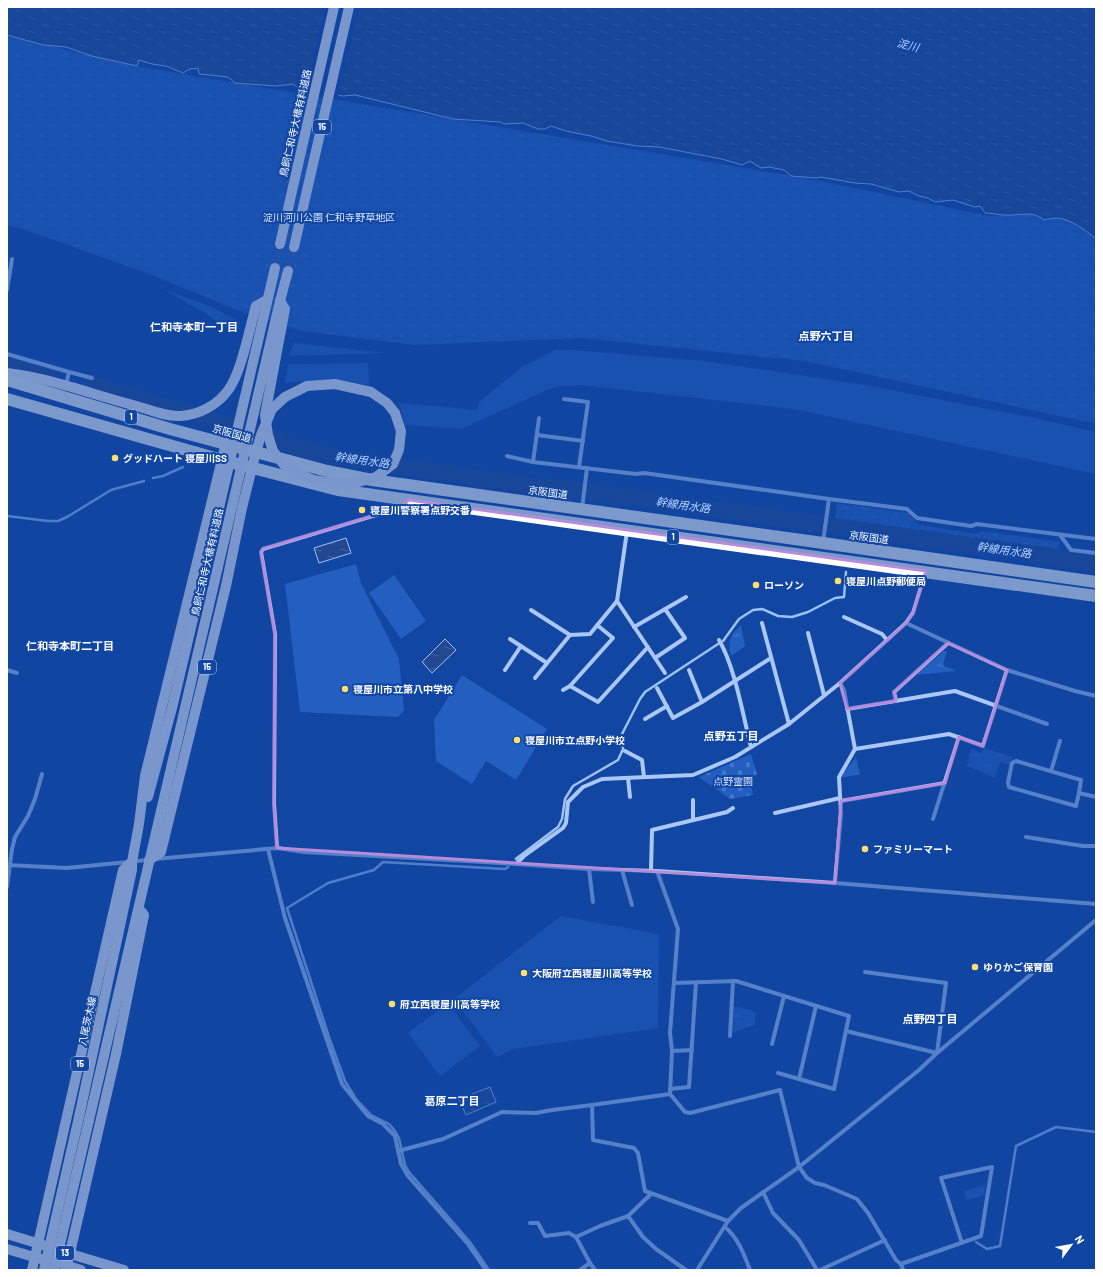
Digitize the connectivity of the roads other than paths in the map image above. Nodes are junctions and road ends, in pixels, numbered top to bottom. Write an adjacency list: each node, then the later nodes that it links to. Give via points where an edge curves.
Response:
1 (334, 7): 3 (main road, 鳥飼仁和寺大橋有料道路 / 15)
2 (349, 7): 4 (main road, 15)
3 (280, 244)
4 (294, 247)
5 (12, 259): 8 (street)
6 (274, 268): 9 (main road, 鳥飼仁和寺大橋有料道路 / 15, bridge)
7 (288, 271): 10 (main road, 鳥飼仁和寺大橋有料道路 / 15, bridge)
8 (7, 290)
9 (267, 300): 16 (main road, via 256,306 237,373 229,389 210,407 199,412 180,416 162,413); 102 (main road, 鳥飼仁和寺大橋有料道路 / 15, bridge, via 172,708)
10 (280, 301): 23 (main road, 15, bridge, via 285,309 265,415 268,435 273,451 284,465 314,480 352,484 376,478 393,464 399,450 401,431 387,403 371,392 335,384 307,386 285,397 272,409 261,435); 107 (main road, 鳥飼仁和寺大橋有料道路 / 15, bridge)
11 (7, 354): 12 (street)
12 (69, 372): 14 (street); 16 (street)
13 (7, 373): 16 (main road, via 28,375)
14 (92, 378)
15 (7, 380): 22 (highway, 京阪国道 / 1, via 170,429)
16 (66, 385)
17 (7, 399): 25 (highway, 1)
18 (564, 399): 21 (street, via 588,402)
19 (539, 418): 20 (street)
20 (537, 436): 21 (street); 26 (street)
21 (582, 442): 28 (street)
22 (226, 443): 23 (highway, 京阪国道 / 1); 25 (main road, 15)
23 (256, 452): 27 (main road, 15); 32 (highway, 京阪国道 / 1, via 372,480)
24 (507, 456): 26 (street)
25 (222, 460): 27 (highway, 1); 102 (main road, 15, via 145,776)
26 (534, 462): 28 (street)
27 (252, 467): 31 (highway, 1, via 338,490); 107 (main road, 15, via 226,586 161,852)
28 (579, 467): 29 (street)
29 (587, 468): 30 (street, via 644,473); 32 (street)
30 (829, 499): 34 (street, via 907,509 917,518); 35 (street)
31 (409, 500): 33 (highway, 1); 105 (street, via 398,508 263,549 261,552 275,634 274,804)
32 (582, 504): 35 (highway, 京阪国道 / 1)
33 (627, 531): 38 (highway, 1); 42 (street)
34 (1060, 535): 36 (street); 37 (street, via 1071,550)
35 (823, 537): 39 (highway, 京阪国道 / 1)
36 (1096, 539)
37 (1096, 553)
38 (926, 571): 40 (highway, 1); 47 (street, via 913,613)
39 (1096, 582)
40 (1096, 596)
41 (686, 597): 43 (street)
42 (617, 601): 48 (street); 49 (street)
43 (665, 609): 49 (street); 58 (street, via 685,638)
44 (531, 610): 51 (street)
45 (844, 617): 54 (street, via 882,634)
46 (762, 623): 59 (street)
47 (906, 623): 54 (street); 55 (street)
48 (597, 625): 51 (street, via 590,634); 70 (street, via 613,638)
49 (634, 627): 57 (street)
50 (808, 633): 73 (street)
51 (570, 635): 60 (street)
52 (510, 639): 56 (street)
53 (719, 640): 68 (street)
54 (888, 640): 69 (street)
55 (948, 643): 64 (street); 75 (street, via 894,692)
56 (521, 646): 60 (street); 62 (street)
57 (648, 648): 58 (street); 70 (street, via 598,702)
58 (655, 658): 66 (street)
59 (771, 658): 68 (street); 81 (street)
60 (547, 663): 67 (street)
61 (7, 670): 65 (street)
62 (505, 670)
63 (689, 670): 76 (street)
64 (1007, 670): 74 (street); 78 (street)
65 (17, 673)
66 (665, 674)
67 (535, 678)
68 (735, 682): 76 (street); 85 (street)
69 (840, 682): 73 (street); 79 (street)
70 (570, 686): 72 (street)
71 (657, 688): 77 (street)
72 (563, 690)
73 (824, 695): 81 (street)
74 (1096, 696)
75 (896, 701): 78 (street, via 955,692); 79 (street)
76 (702, 702): 77 (street, via 673,718)
77 (667, 706): 80 (street)
78 (996, 706): 82 (street); 83 (street, via 982,746)
79 (847, 709): 86 (street)
80 (645, 719)
81 (789, 724): 85 (street)
82 (1047, 724)
83 (959, 737): 86 (street, via 949,734); 92 (street)
84 (1060, 741): 88 (street)
85 (751, 747): 90 (street, via 735,757 693,775)
86 (854, 749): 97 (street, via 838,777)
87 (625, 751): 90 (street, via 642,760)
88 (1051, 771): 93 (street, via 1081,780); 93 (street, via 1016,761 1012,763 1009,787 1076,806)
89 (42, 774): 110 (street, via 28,816 15,838)
90 (644, 777): 91 (street)
91 (628, 778): 94 (street); 109 (street, via 602,779 583,786 568,802 566,823 563,828)
92 (945, 783): 97 (street); 100 (street)
93 (1079, 793): 95 (street)
94 (630, 797)
95 (1096, 797)
96 (694, 800): 101 (street)
97 (840, 800): 99 (street); 115 (street)
98 (733, 808): 101 (street, via 727,812)
99 (774, 813)
100 (933, 819)
101 (693, 820): 113 (street, via 652,830)
102 (140, 824): 108 (main road, 八尾茨木線 / 15)
103 (1026, 837): 104 (street)
104 (1096, 846)
105 (277, 848): 106 (street); 109 (street, via 304,852)
106 (268, 849): 107 (street); 138 (street, via 284,918 342,1084 368,1116 383,1124 395,1136)
107 (149, 860): 108 (street); 120 (main road, 15)
108 (132, 862): 110 (street, via 67,868); 149 (main road, 15, via 123,870); 158 (main road, 八尾茨木線 / 15, bridge, via 131,878)
109 (516, 864): 111 (street)
110 (9, 865): 116 (street)
111 (589, 869): 112 (street); 117 (street)
112 (622, 870): 113 (street); 119 (street)
113 (651, 871): 114 (street)
114 (657, 871): 115 (street); 125 (street, via 678,929)
115 (836, 883): 118 (street)
116 (7, 887)
117 (593, 902)
118 (1096, 904)
119 (632, 905)
120 (140, 907): 152 (main road, 15, via 144,915 134,969); 159 (main road, 15, bridge)
121 (1096, 920): 133 (street)
122 (865, 972): 133 (street, via 946,983)
123 (733, 981): 124 (street); 126 (street); 129 (street)
124 (696, 982): 125 (street); 131 (street)
125 (674, 983): 132 (street, via 670,1033)
126 (784, 996): 127 (street); 130 (street)
127 (816, 1006): 128 (street, via 850,1016); 135 (street)
128 (846, 1031): 133 (street); 135 (street, via 834,1089)
129 (730, 1036)
130 (772, 1044)
131 (692, 1050): 132 (street); 136 (street, via 689,1086)
132 (672, 1051): 136 (street)
133 (937, 1053): 139 (street)
134 (778, 1073): 135 (street)
135 (799, 1079)
136 (670, 1092): 137 (street); 139 (street, via 685,1112 690,1113 780,1090)
137 (592, 1105): 138 (street, via 536,1113 502,1112 443,1139); 141 (street, via 593,1140 634,1148 638,1153 645,1191)
138 (398, 1151): 162 (street, via 402,1167 408,1176 468,1244)
139 (799, 1167): 140 (street); 148 (street, via 807,1178 856,1199)
140 (763, 1192): 143 (street, via 740,1208); 168 (street, via 773,1213 799,1240)
141 (652, 1194): 142 (street); 143 (street)
142 (628, 1216): 147 (street); 165 (street, via 643,1237)
143 (728, 1221): 145 (street)
144 (530, 1223): 147 (street, via 538,1223 545,1236 569,1233)
145 (725, 1227): 166 (street); 167 (street, via 739,1244)
146 (7, 1234): 149 (main road, 13)
147 (576, 1237): 154 (street)
148 (885, 1240): 155 (street); 169 (street)
149 (38, 1243): 152 (main road, 13); 153 (main road, 15)
150 (962, 1243): 150 (street, via 981,1236 992,1167 941,1178); 155 (street)
151 (7, 1249): 153 (main road, 13)
152 (70, 1254): 156 (main road, 15); 161 (main road, 13)
153 (35, 1257): 156 (main road, 13); 157 (main road, 15)
154 (590, 1264): 163 (street); 164 (street)
155 (901, 1264): 170 (street)
156 (66, 1268): 160 (main road, 13)
157 (32, 1270)
158 (44, 1270)
159 (54, 1270)
160 (81, 1270)
161 (124, 1270)
162 (486, 1270)
163 (580, 1270)
164 (595, 1270)
165 (686, 1270)
166 (697, 1270)
167 (750, 1270)
168 (817, 1270)
169 (820, 1270)
170 (902, 1270)

